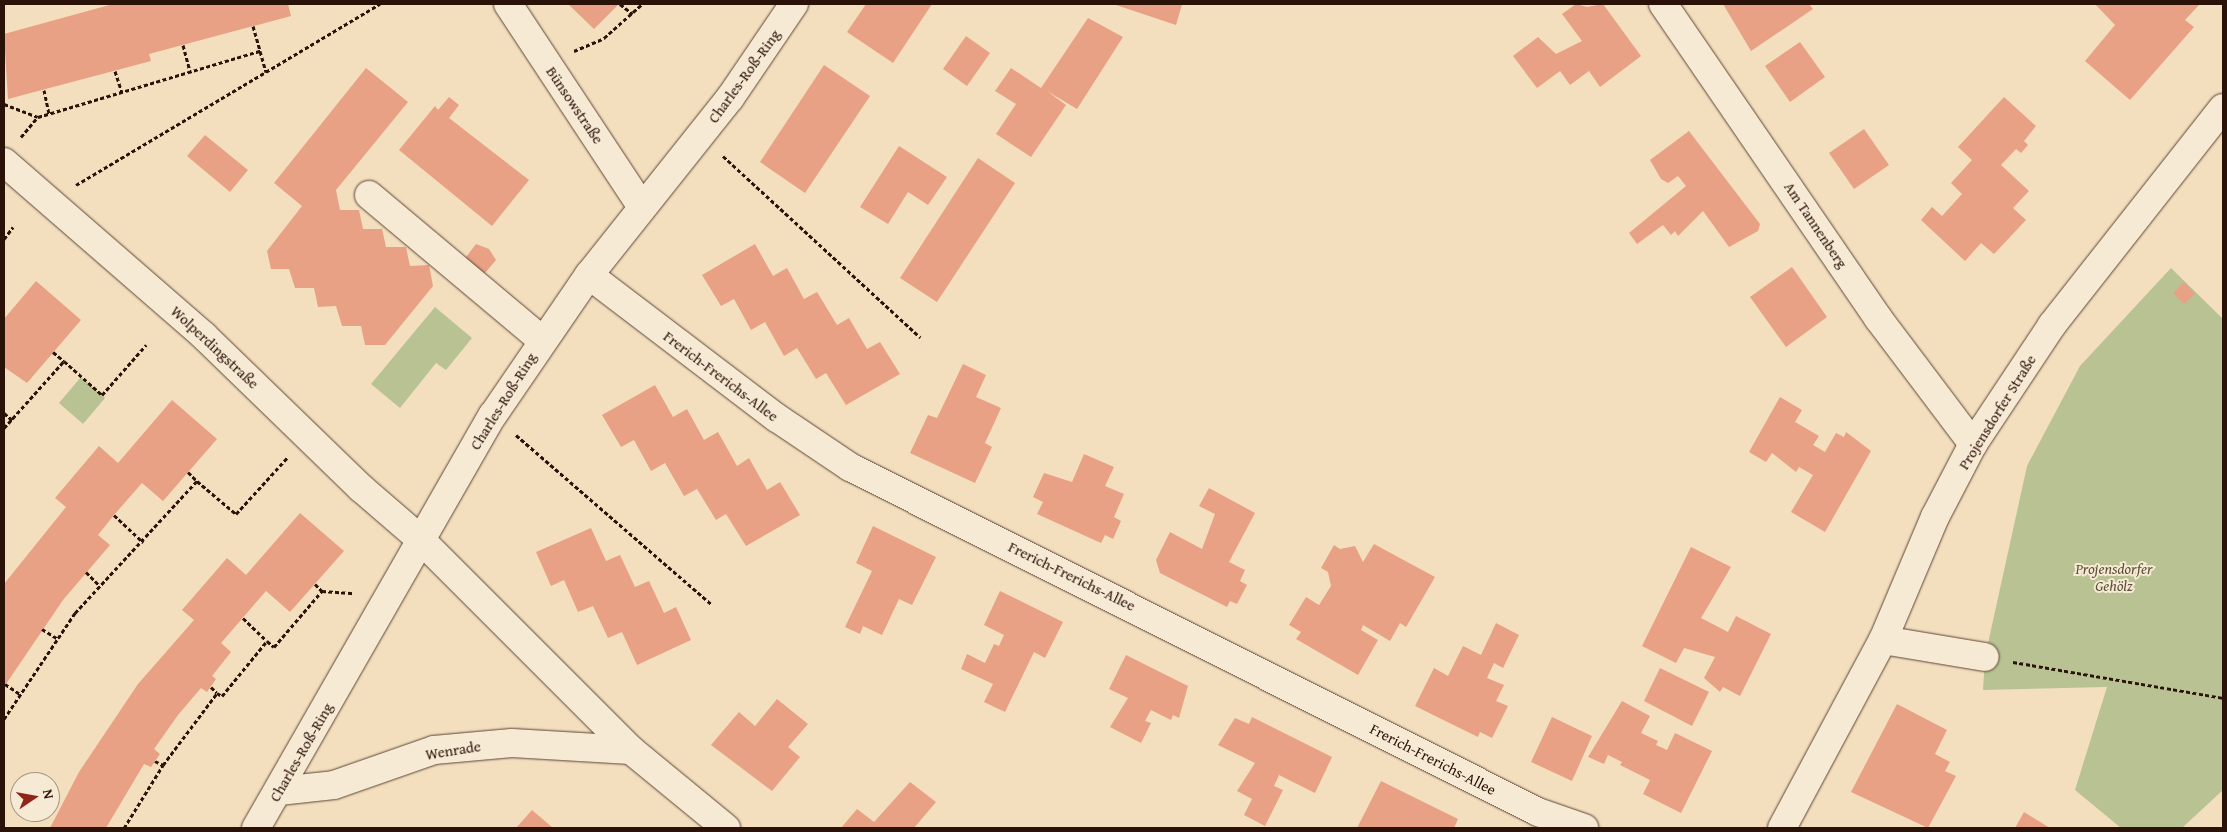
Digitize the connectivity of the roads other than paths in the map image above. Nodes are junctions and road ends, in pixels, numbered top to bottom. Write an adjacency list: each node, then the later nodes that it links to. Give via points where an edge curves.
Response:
1 (508, 4): 7 (street, Bünsowstraße)
2 (794, 4): 7 (street, Charles-Roß-Ring, via 700,136)
3 (1663, 4): 10 (street, Am Tannenberg, via 1878,318)
4 (2223, 108): 10 (street, Projensdorfer Straße, via 2052,325)
5 (10, 152): 11 (street, Wolperdingstraße, via 48,201 204,336)
6 (369, 195): 9 (street)
7 (642, 207): 8 (street, Charles-Roß-Ring)
8 (589, 275): 9 (street, Charles-Roß-Ring); 18 (street, Frerich-Frerichs-Allee, via 777,418 850,467 1538,812)
9 (542, 340): 11 (street, Charles-Roß-Ring, via 493,415)
10 (1973, 444): 12 (street, Projensdorfer Straße, via 1935,517)
11 (420, 539): 14 (street); 15 (street, Charles-Roß-Ring)
12 (1883, 640): 13 (street); 19 (street, Projensdorfer Straße)
13 (1985, 657)
14 (631, 750): 15 (street, Wenrade, via 512,743 434,750 334,785); 17 (street)
15 (279, 791): 16 (street, Charles-Roß-Ring)
16 (256, 828)
17 (726, 828)
18 (1584, 828)
19 (1782, 828)

